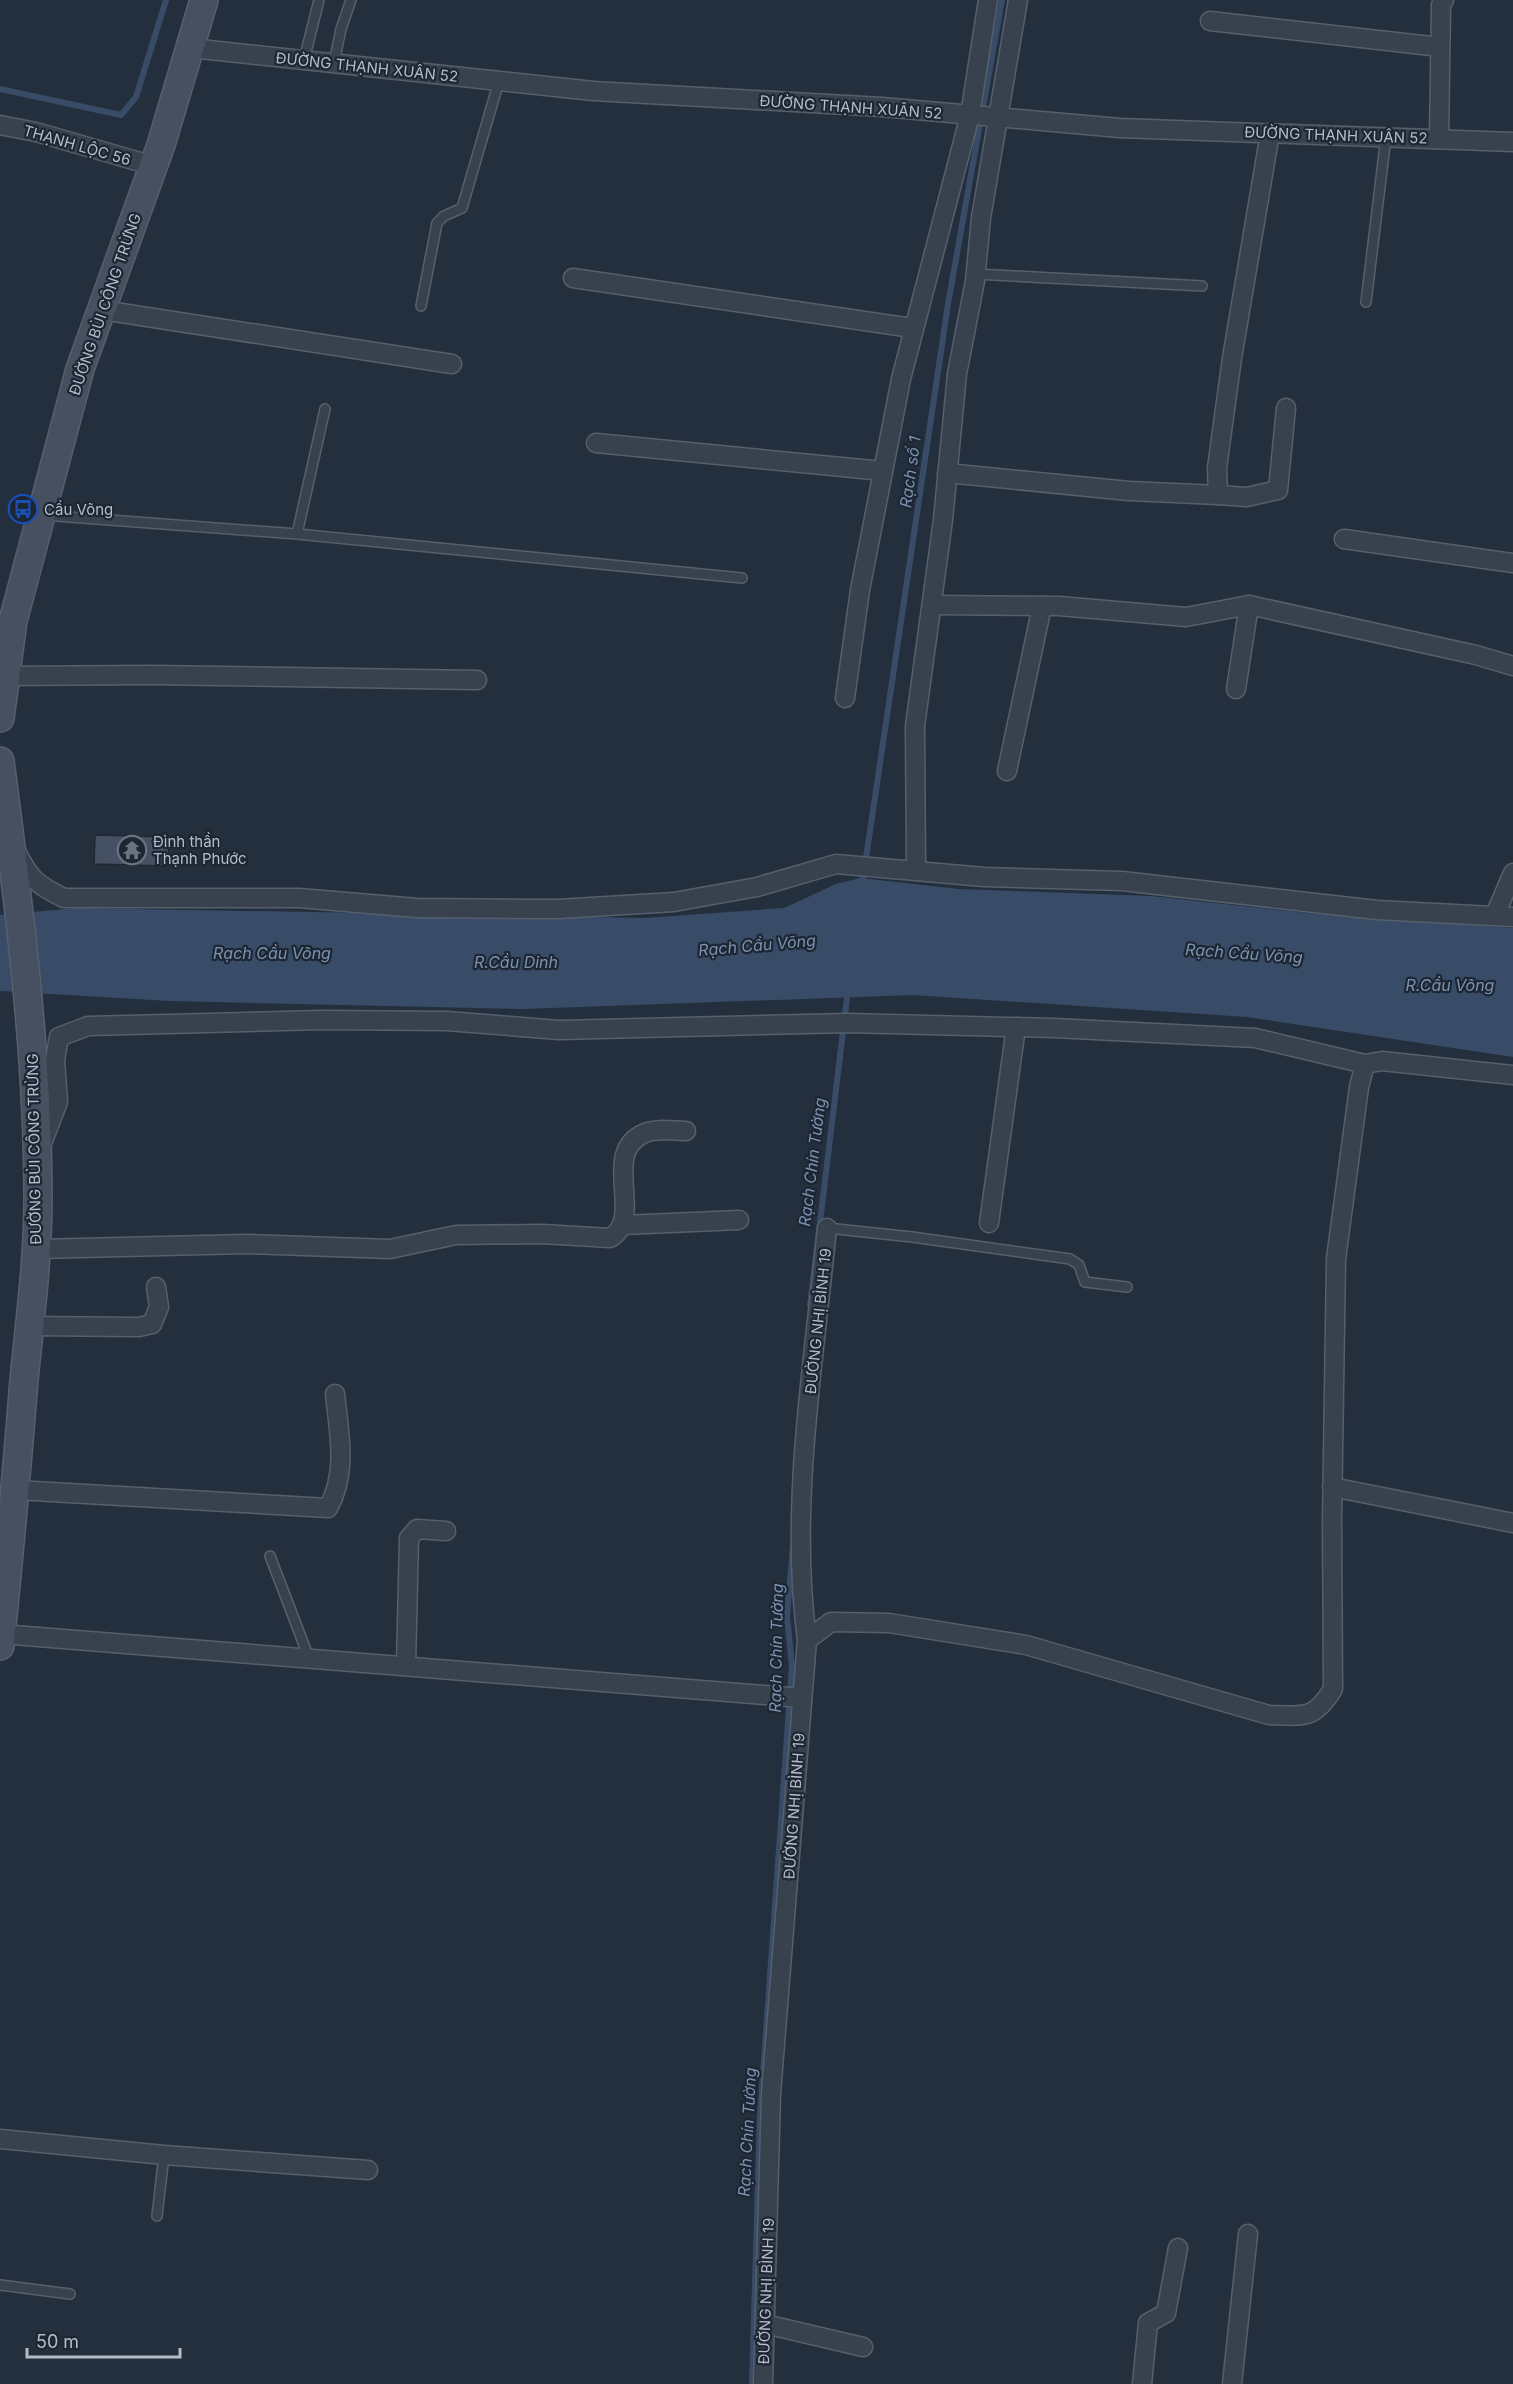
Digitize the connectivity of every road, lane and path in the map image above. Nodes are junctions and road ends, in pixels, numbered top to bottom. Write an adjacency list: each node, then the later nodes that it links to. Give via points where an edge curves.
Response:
1 (204, 0): 9 (street, ĐƯỜNG BÙI CÔNG TRỪNG)
2 (319, 0): 10 (lane)
3 (351, 0): 11 (lane)
4 (988, 0): 13 (street)
5 (1018, 0): 14 (street)
6 (1444, 0): 8 (street)
7 (1210, 21): 8 (street)
8 (1440, 47): 18 (street)
9 (190, 48): 10 (street, ĐƯỜNG THẠNH XUÂN 52); 20 (street, ĐƯỜNG BÙI CÔNG TRỪNG)
10 (304, 60): 11 (street, ĐƯỜNG THẠNH XUÂN 52)
11 (334, 63): 12 (street, ĐƯỜNG THẠNH XUÂN 52)
12 (499, 81): 13 (street, ĐƯỜNG THẠNH XUÂN 52, via 593,91); 25 (lane, via 462,208 437,223)
13 (970, 115): 14 (street, ĐƯỜNG THẠNH XUÂN 52); 27 (street)
14 (998, 117): 16 (street, ĐƯỜNG THẠNH XUÂN 52, via 1120,128); 21 (street)
15 (0, 125): 20 (street, THẠNH LỘC 56)
16 (1270, 133): 17 (street, ĐƯỜNG THẠNH XUÂN 52); 34 (street, via 1232,358 1217,468)
17 (1386, 137): 18 (street, ĐƯỜNG THẠNH XUÂN 52); 24 (lane)
18 (1439, 139): 19 (street, ĐƯỜNG THẠNH XUÂN 52)
19 (1513, 142)
20 (154, 166): 26 (street, ĐƯỜNG BÙI CÔNG TRỪNG)
21 (976, 274): 23 (lane); 33 (street, via 957,374)
22 (573, 278): 27 (street)
23 (1202, 286)
24 (1366, 302)
25 (421, 306)
26 (102, 310): 28 (street); 35 (street, ĐƯỜNG BÙI CÔNG TRỪNG, via 80,369)
27 (912, 328): 32 (street)
28 (452, 364)
29 (1287, 408): 34 (street, via 1278,490 1247,497)
30 (325, 409): 36 (lane)
31 (596, 443): 32 (street)
32 (883, 471): 48 (street, via 860,590)
33 (947, 473): 34 (street, via 1129,491); 40 (street)
34 (1218, 495)
35 (41, 515): 36 (lane); 43 (street, ĐƯỜNG BÙI CÔNG TRỪNG)
36 (297, 534): 39 (lane)
37 (1344, 539): 38 (street)
38 (1513, 563)
39 (742, 578)
40 (932, 605): 42 (street); 53 (street, via 915,726)
41 (1249, 605): 42 (street, via 1186,617); 44 (street); 47 (street)
42 (1042, 606): 51 (street)
43 (7, 620): 45 (street, ĐƯỜNG BÙI CÔNG TRỪNG)
44 (1513, 666)
45 (3, 677): 46 (street); 49 (street, ĐƯỜNG BÙI CÔNG TRỪNG)
46 (477, 680)
47 (1236, 689)
48 (845, 698)
49 (0, 718)
50 (0, 760): 52 (street, ĐƯỜNG BÙI CÔNG TRỪNG)
51 (1007, 771)
52 (10, 841): 53 (street, via 29,877 64,898 299,898 417,908 558,909 674,902 757,887 836,864); 61 (street, ĐƯỜNG BÙI CÔNG TRỪNG, via 30,1016)
53 (916, 870): 55 (street, via 984,877 1122,881 1377,910)
54 (1513, 873): 55 (street)
55 (1495, 915): 56 (street)
56 (1513, 917)
57 (1016, 1027): 58 (street, via 1256,1038); 61 (street, via 838,1023 559,1030 447,1021 322,1020 88,1026 58,1037 58,1102); 63 (street)
58 (1365, 1064): 59 (street, via 1382,1061); 71 (street, via 1336,1259)
59 (1513, 1075)
60 (686, 1131): 64 (street, via 645,1132 628,1147 622,1181)
61 (37, 1158): 66 (street, ĐƯỜNG BÙI CÔNG TRỪNG)
62 (740, 1220): 64 (street)
63 (989, 1223)
64 (623, 1226): 66 (street, via 610,1238 456,1235 390,1249 246,1244)
65 (827, 1228): 68 (lane, via 1070,1259 1078,1264 1085,1282); 78 (street, ĐƯỜNG NHỊ BÌNH 19, via 805,1456 800,1589)
66 (37, 1249): 69 (street, ĐƯỜNG BÙI CÔNG TRỪNG)
67 (156, 1287): 69 (street, via 159,1307 152,1324)
68 (1127, 1287)
69 (29, 1326): 72 (street, ĐƯỜNG BÙI CÔNG TRỪNG)
70 (335, 1394): 72 (street, via 342,1455 337,1493 328,1508)
71 (1332, 1487): 73 (street); 78 (street, via 1333,1689 1321,1708 1301,1716 1269,1715 1026,1645 889,1623 831,1622)
72 (16, 1490): 75 (street, ĐƯỜNG BÙI CÔNG TRỪNG)
73 (1513, 1523)
74 (446, 1531): 80 (street, via 417,1530 410,1538)
75 (5, 1551): 77 (street, ĐƯỜNG BÙI CÔNG TRỪNG)
76 (270, 1556): 79 (lane)
77 (1, 1640): 79 (street)
78 (807, 1640): 81 (street, ĐƯỜNG NHỊ BÌNH 19)
79 (309, 1658): 80 (street)
80 (406, 1666): 81 (street)
81 (801, 1698): 90 (street, ĐƯỜNG NHỊ BÌNH 19, via 771,2094)
82 (0, 2139): 83 (street)
83 (164, 2155): 84 (street); 85 (lane)
84 (368, 2170)
85 (157, 2216)
86 (1248, 2234): 94 (street)
87 (1178, 2248): 93 (street, via 1166,2313 1148,2323)
88 (0, 2285): 89 (lane)
89 (70, 2294)
90 (765, 2324): 91 (street); 92 (street, ĐƯỜNG NHỊ BÌNH 19)
91 (862, 2348)
92 (763, 2384)
93 (1142, 2384)
94 (1232, 2384)

